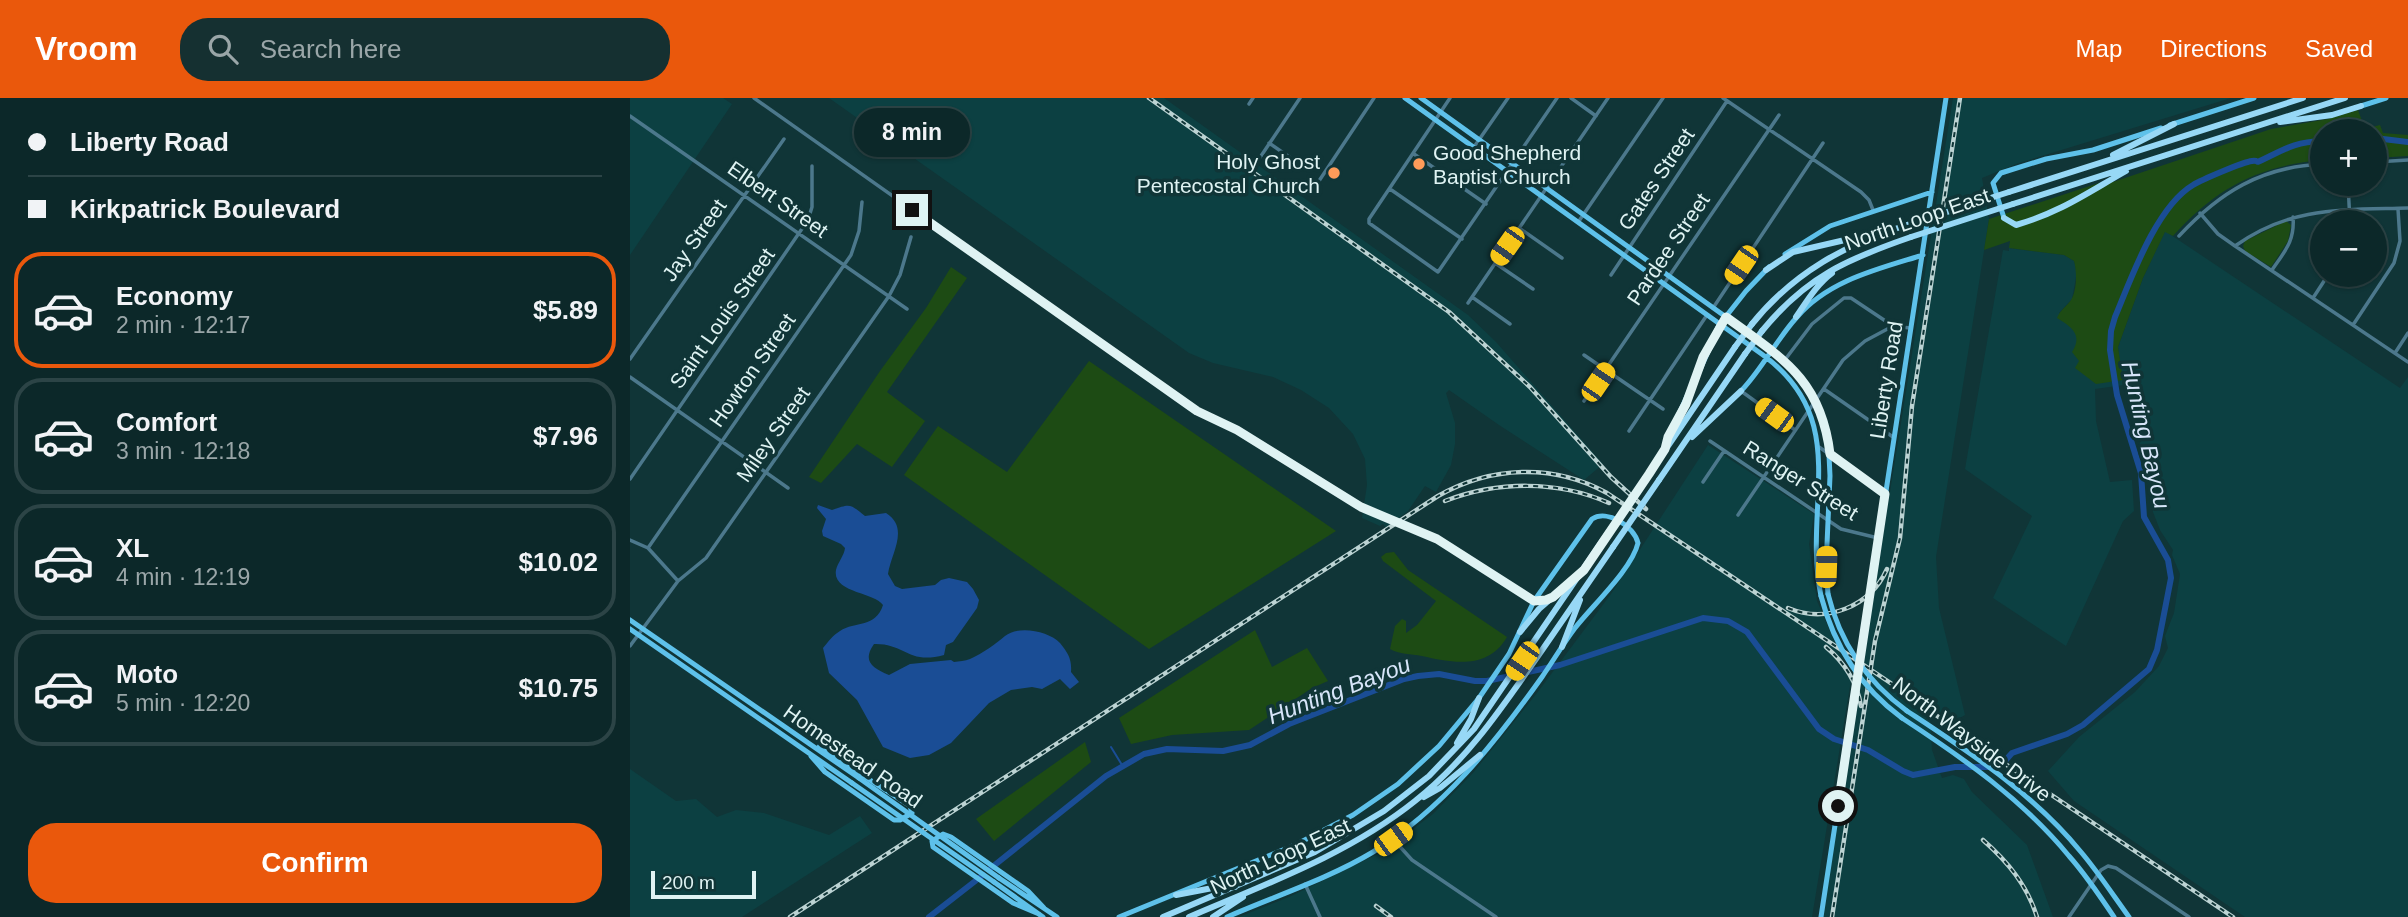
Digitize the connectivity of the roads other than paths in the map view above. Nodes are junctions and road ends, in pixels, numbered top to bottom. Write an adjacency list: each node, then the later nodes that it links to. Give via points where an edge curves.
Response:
1 (754, 98): 141 (street, via 1188,405 1361,507 1437,539)
2 (1253, 98): 19 (street)
3 (1300, 98): 31 (street)
4 (1374, 98): 49 (street)
5 (1405, 98): 25 (main road, North Wayside Drive)
6 (1421, 98): 21 (main road, North Wayside Drive)
7 (1450, 98): 21 (street)
8 (1507, 98): 30 (street)
9 (1558, 98): 40 (street)
10 (1571, 98): 24 (street)
11 (1608, 98): 24 (street)
12 (1663, 98): 61 (street)
13 (1947, 98): 48 (main road, Liberty Road)
14 (2254, 98): 27 (main road)
15 (2303, 98): 41 (highway, North Loop East)
16 (2345, 98): 26 (highway, North Loop East)
17 (2386, 98): 20 (main road)
18 (1725, 99): 28 (street); 70 (street, Gates Street)
19 (1249, 104)
20 (2361, 106): 26 (highway, via 2311,119)
21 (1440, 112): 25 (street); 30 (main road, North Wayside Drive)
22 (1779, 115): 28 (street, Pardee Street)
23 (630, 116): 50 (street, Elbert Street)
24 (1596, 116): 47 (street)
25 (1436, 120): 33 (main road, North Wayside Drive); 34 (street)
26 (2268, 123): 42 (highway, North Loop East)
27 (2174, 124): 41 (highway); 62 (main road, via 2001,173 1993,183)
28 (1768, 130): 36 (street); 79 (street, Pardee Street)
29 (783, 139): 50 (street, Jay Street)
30 (1479, 139): 33 (street); 40 (main road, North Wayside Drive)
31 (1269, 143): 35 (street); 38 (street)
32 (1823, 143): 36 (street)
33 (1474, 147): 45 (main road, North Wayside Drive)
34 (1414, 154): 46 (street); 53 (street)
35 (1258, 159)
36 (1812, 159): 56 (street, via 1861,192); 87 (street)
37 (2408, 160): 39 (street)
38 (1295, 161)
39 (2387, 161)
40 (1512, 164): 45 (street); 47 (main road, North Wayside Drive)
41 (2095, 164): 64 (highway, North Loop East, bridge)
42 (2137, 165): 62 (highway, via 2045,217 2016,225); 72 (highway, North Loop East, bridge)
43 (812, 166): 65 (street, Saint Louis Street, via 812,206)
44 (2310, 166): 58 (street, via 2253,179)
45 (1508, 171): 47 (main road, North Wayside Drive); 53 (street)
46 (1390, 189): 68 (street); 68 (street, via 1369,223 1438,272)
47 (1543, 191): 61 (main road, North Wayside Drive); 63 (street)
48 (1932, 192): 56 (main road); 71 (main road, Liberty Road)
49 (1311, 193)
50 (745, 195): 65 (street, Elbert Street); 102 (street, Jay Street)
51 (2348, 196): 57 (street)
52 (862, 202): 75 (street, Howton Street, via 856,243)
53 (1486, 204): 68 (street)
54 (2408, 208): 55 (street)
55 (2398, 209): 57 (street); 94 (street, via 2400,241 2395,263)
56 (1873, 210): 76 (main road, via 1809,237)
57 (2349, 210)
58 (2200, 213): 66 (street); 69 (street)
59 (2310, 214): 60 (street)
60 (2293, 217): 69 (street, via 2265,227); 77 (street, via 2291,242)
61 (1581, 218): 70 (main road, North Wayside Drive)
62 (2004, 218)
63 (1519, 228): 73 (street); 74 (street)
64 (1887, 231): 76 (highway, via 1808,247); 122 (highway, North Loop East, bridge, via 1814,266 1775,298)
65 (800, 233): 75 (street, Elbert Street); 113 (street, Saint Louis Street)
66 (2179, 236)
67 (911, 237): 83 (street, Miley Street, via 904,266)
68 (1462, 239)
69 (2235, 246): 77 (street)
70 (1627, 251): 78 (street, Gates Street); 79 (main road, North Wayside Drive); 80 (main road, North Wayside Drive)
71 (1923, 255): 91 (main road, via 1838,285); 96 (main road, Liberty Road)
72 (1855, 257): 91 (highway, via 1824,279); 120 (highway, North Loop East, bridge, via 1808,285 1784,306)
73 (1562, 258)
74 (1495, 263): 82 (street); 84 (street)
75 (845, 264): 83 (street, Elbert Street); 118 (street, Howton Street)
76 (1766, 270): 90 (main road)
77 (2272, 270): 85 (street)
78 (1611, 275)
79 (1669, 276): 80 (street, Pardee Street); 87 (main road, North Wayside Drive)
80 (1664, 284): 89 (main road, North Wayside Drive); 105 (street, Pardee Street)
81 (2320, 287): 85 (street)
82 (1533, 289)
83 (889, 296): 88 (street, Elbert Street); 125 (street, Miley Street)
84 (1472, 298): 86 (street); 92 (street)
85 (2313, 298): 94 (street)
86 (1468, 303)
87 (1713, 307): 90 (main road, North Wayside Drive)
88 (907, 309)
89 (1707, 315): 93 (main road, North Wayside Drive); 109 (street)
90 (1726, 317): 93 (main road); 98 (main road, North Wayside Drive)
91 (1796, 317): 98 (main road)
92 (1510, 324)
93 (1720, 324): 101 (main road, North Wayside Drive); 122 (highway)
94 (2353, 325): 99 (street)
95 (1893, 326): 96 (street); 103 (street, via 1844,298 1812,324); 107 (street, via 1852,350)
96 (1911, 328): 117 (main road, Liberty Road)
97 (2408, 332): 99 (street)
98 (1772, 352): 101 (main road); 103 (main road, North Wayside Drive)
99 (2395, 353): 104 (street)
100 (1584, 355): 105 (street)
101 (1768, 358): 108 (main road); 114 (main road, North Wayside Drive, via 1797,387)
102 (630, 359)
103 (1784, 361): 110 (main road, North Wayside Drive)
104 (2408, 362)
105 (1606, 370): 109 (street); 111 (street, Pardee Street)
106 (630, 377): 113 (street)
107 (1824, 389): 110 (street); 117 (street)
108 (1741, 391): 115 (street); 120 (highway)
109 (1650, 400): 112 (street); 116 (street)
110 (1815, 400): 114 (street); 124 (main road, North Wayside Drive)
111 (1584, 401)
112 (1662, 409)
113 (677, 410): 118 (street); 127 (street, Saint Louis Street)
114 (1810, 410): 115 (street); 121 (main road, North Wayside Drive)
115 (1796, 430): 126 (street)
116 (1629, 431)
117 (1893, 437): 130 (main road, Liberty Road)
118 (722, 440): 125 (street); 136 (street, Howton Street)
119 (1710, 441): 123 (street, Ranger Street)
120 (1685, 443): 139 (highway, North Loop East, bridge)
121 (1819, 447): 124 (street); 131 (main road, North Wayside Drive)
122 (1665, 449): 137 (highway, North Loop East, bridge)
123 (1724, 450): 126 (street, Ranger Street); 128 (street)
124 (1830, 454): 130 (street); 133 (main road, North Wayside Drive)
125 (766, 472): 129 (street); 138 (street, Miley Street, via 706,558)
126 (1763, 477): 131 (street, Ranger Street); 132 (street)
127 (630, 478)
128 (1703, 482)
129 (789, 488)
130 (1885, 494): 134 (main road, Liberty Road)
131 (1816, 514): 133 (street, Ranger Street); 158 (main road, North Wayside Drive, bridge, via 1815,560 1821,596 1849,663 1870,690 1902,718 1989,777 2049,833)
132 (1738, 515)
133 (1827, 521): 134 (street, Ranger Street); 155 (main road, North Wayside Drive, bridge, via 1828,594 1854,656 1880,689 1906,711 2003,777 2057,826)
134 (1878, 538): 171 (main road, Liberty Road)
135 (630, 540): 136 (street)
136 (648, 548): 138 (street)
137 (1584, 570): 140 (highway); 151 (highway, North Loop East, via 1474,729)
138 (678, 581): 144 (street, Miley Street)
139 (1585, 587): 147 (highway); 153 (highway, North Loop East, via 1474,745)
140 (1553, 597): 141 (highway); 145 (highway)
141 (1534, 601): 145 (main road); 147 (main road, via 1595,517 1610,516 1636,535 1638,546 1631,559)
142 (630, 620): 144 (main road, Homestead Road)
143 (630, 629): 144 (main road, Homestead Road)
144 (640, 632): 146 (street, Miley Street); 149 (main road, Homestead Road); 150 (main road, Homestead Road)
145 (1520, 632): 148 (main road)
146 (630, 646)
147 (1562, 647): 152 (main road)
148 (1479, 698): 151 (highway); 161 (main road, via 1423,762 1373,803 1294,845)
149 (810, 744): 150 (main road, via 830,752 911,806 912,813 894,820 821,769); 156 (main road, Homestead Road, bridge)
150 (808, 752): 156 (main road, Homestead Road, bridge)
151 (1450, 754): 159 (highway, North Loop East, via 1410,791 1348,834)
152 (1480, 755): 153 (highway); 154 (main road, via 1445,796)
153 (1413, 803): 160 (highway, North Loop East, via 1341,849)
154 (1393, 839): 157 (main road); 170 (street, via 1412,860)
155 (2098, 874): 158 (street); 174 (main road, North Wayside Drive); 175 (street, via 2110,866)
156 (997, 881): 156 (main road, via 984,860 947,834 932,841 933,847 969,873); 162 (main road, Homestead Road); 163 (main road, Homestead Road)
157 (1305, 884): 168 (main road); 169 (street)
158 (2091, 884): 172 (street); 173 (main road, North Wayside Drive)
159 (1237, 887): 161 (highway); 165 (highway, North Loop East)
160 (1256, 888): 166 (highway, North Loop East); 167 (highway)
161 (1176, 895): 164 (main road)
162 (1042, 916)
163 (1057, 917)
164 (1119, 917)
165 (1163, 917)
166 (1189, 917)
167 (1213, 917)
168 (1227, 917)
169 (1320, 917)
170 (1496, 917)
171 (1821, 917)
172 (2069, 917)
173 (2114, 917)
174 (2129, 917)
175 (2189, 917)

